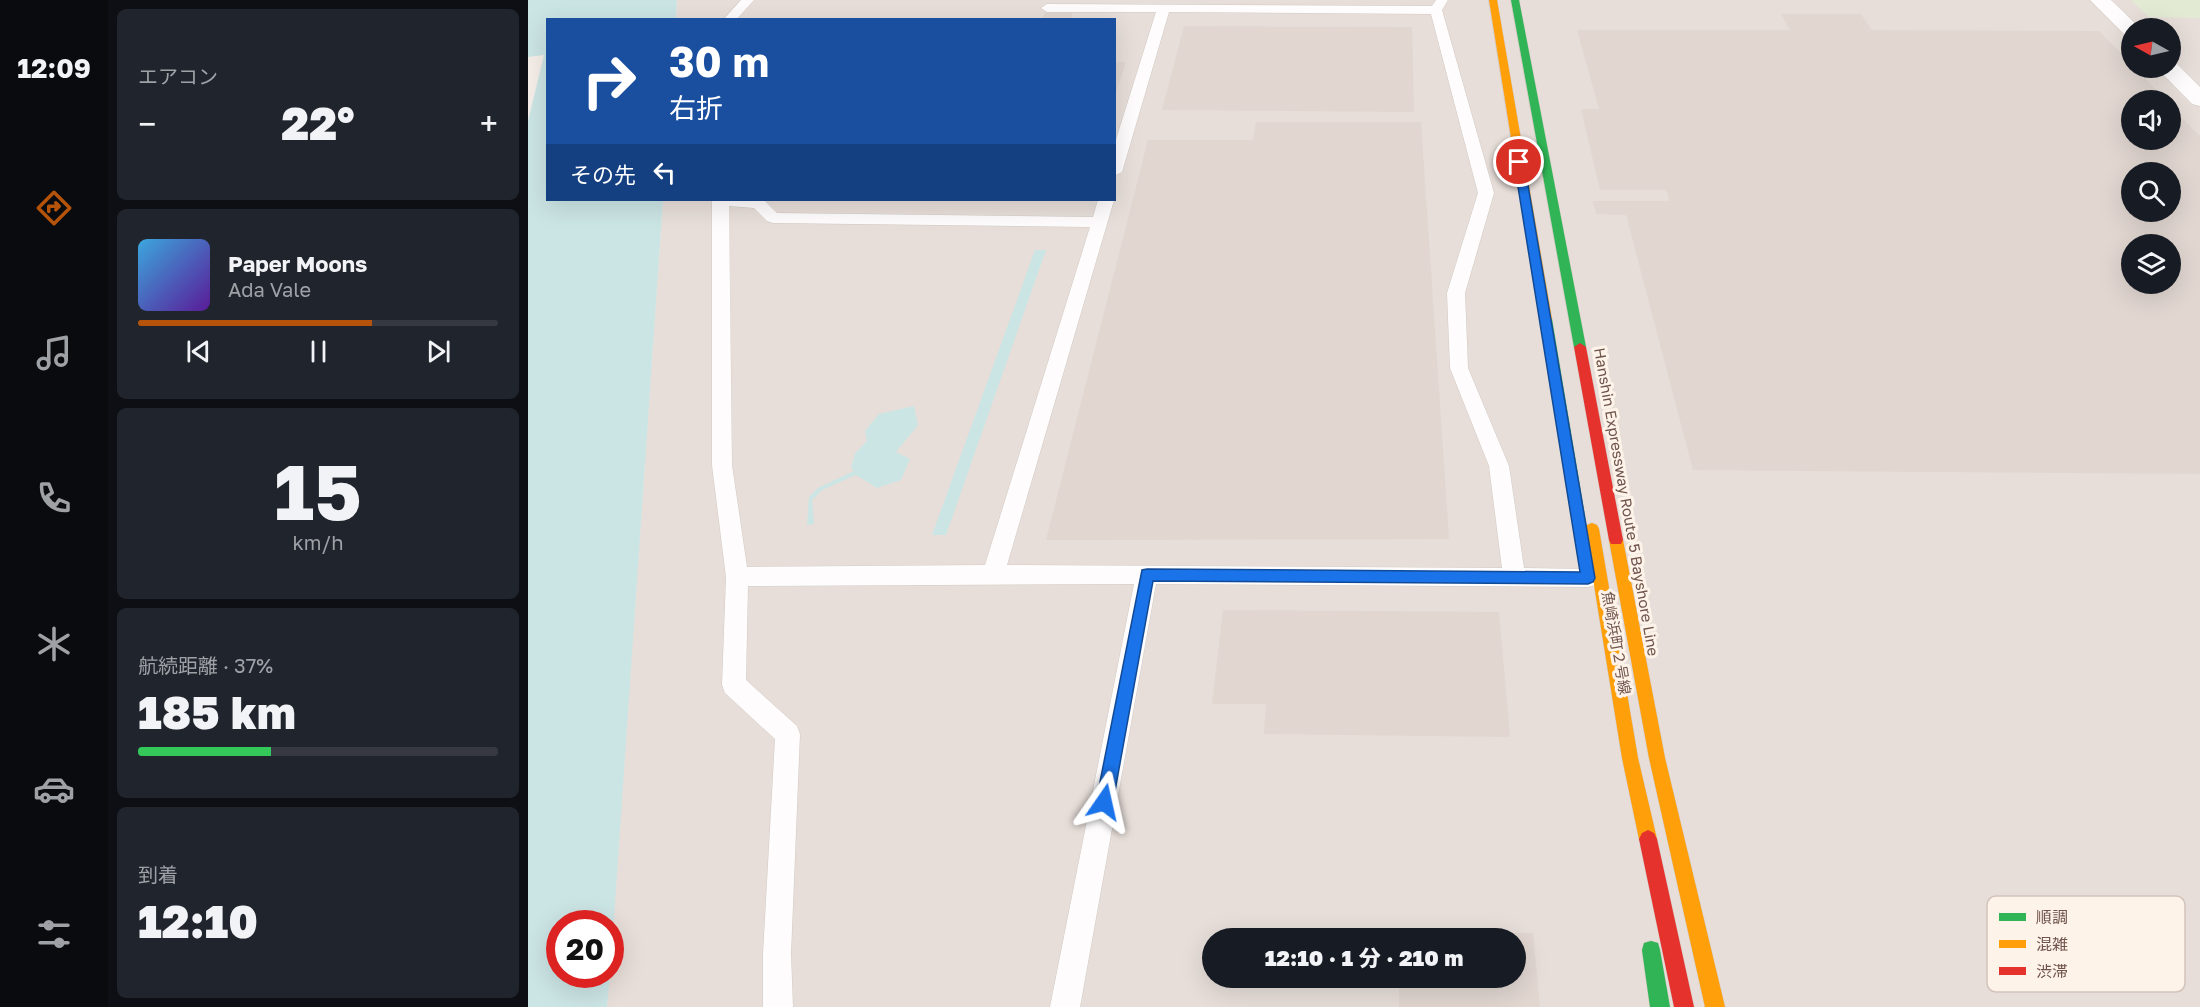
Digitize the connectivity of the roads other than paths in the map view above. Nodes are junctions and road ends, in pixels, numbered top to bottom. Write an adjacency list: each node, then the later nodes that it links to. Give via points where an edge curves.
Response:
1 (748, 0): 9 (lane)
2 (1493, 0): 22 (main road, 魚崎浜町２号線)
3 (1502, 0): 28 (main road, via 1630,758)
4 (1515, 0): 29 (main road, Hanshin Expressway Route 5 Bayshore Line, via 1657,758)
5 (2100, 0): 10 (street)
6 (1439, 5): 8 (lane); 20 (lane, via 1486,193 1456,293 1459,369 1499,466)
7 (1047, 8): 8 (lane)
8 (1164, 8): 13 (lane)
9 (731, 18)
10 (2121, 20)
11 (2178, 78): 12 (street)
12 (2200, 99)
13 (1116, 165)
14 (721, 201): 21 (lane, via 722,465)
15 (730, 201): 17 (lane, via 759,204 773,218)
16 (1106, 201): 17 (lane)
17 (1099, 222): 18 (lane)
18 (993, 574): 19 (lane); 21 (lane)
19 (1147, 575): 20 (lane); 26 (lane)
20 (1514, 576): 22 (lane)
21 (736, 577): 25 (lane, via 734,685 788,734)
22 (1588, 578): 23 (main road, 魚崎浜町２号線)
23 (1627, 810)
24 (1649, 937): 27 (main road)
25 (778, 1007)
26 (1065, 1007)
27 (1660, 1007)
28 (1684, 1007)
29 (1715, 1007)

